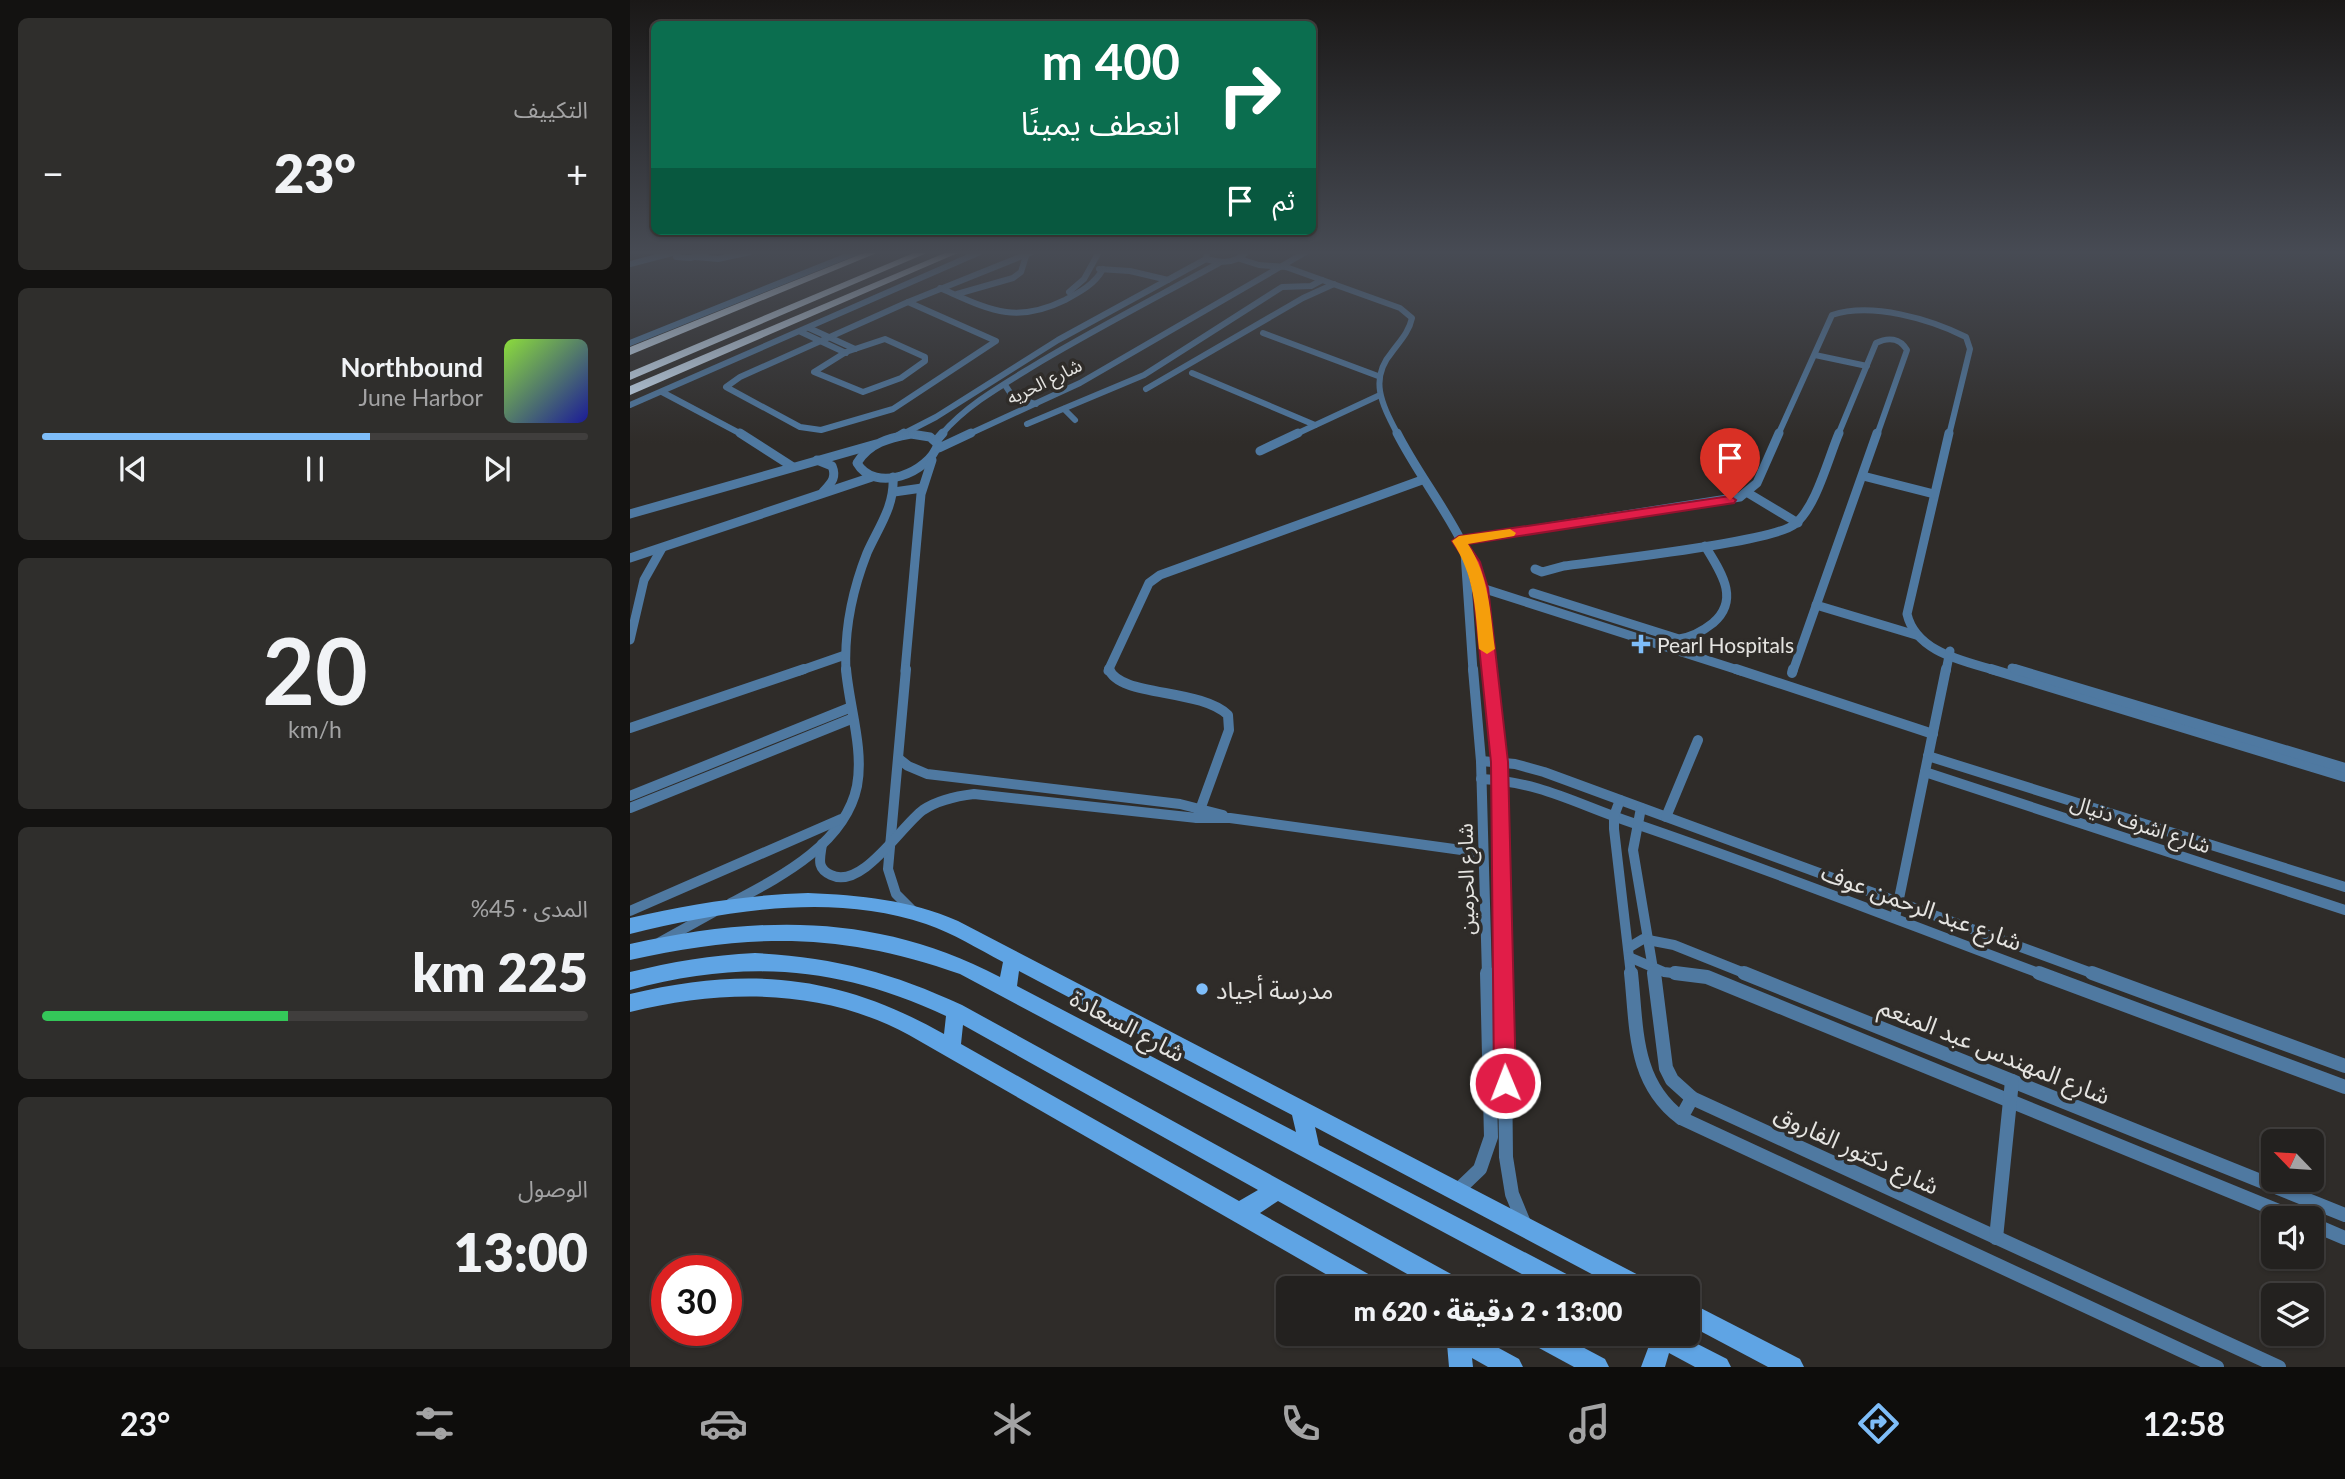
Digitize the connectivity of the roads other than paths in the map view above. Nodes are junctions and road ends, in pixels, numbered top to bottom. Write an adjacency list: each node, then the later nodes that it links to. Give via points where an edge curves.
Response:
1 (691, 316): 22 (street)
2 (716, 316): 22 (highway, via 649,343)
3 (750, 316): 27 (highway)
4 (772, 316): 31 (highway)
5 (805, 316): 36 (highway)
6 (837, 316): 18 (street)
7 (877, 316): 23 (street)
8 (938, 316): 23 (street, via 996,341 893,409 817,430 800,427 726,387 757,369)
9 (1103, 316): 42 (street)
10 (1127, 316): 34 (street)
11 (1196, 316): 39 (street, شارع الحريه)
12 (1238, 316): 17 (street)
13 (1272, 316): 19 (street)
14 (1409, 316): 32 (street, via 1410,327)
15 (1832, 316): 26 (street)
16 (1887, 316): 61 (street, via 1945,327 1966,337 1970,349)
17 (1231, 320): 19 (street); 29 (street)
18 (810, 328): 20 (street); 23 (street)
19 (1251, 328): 33 (street)
20 (800, 332): 23 (street); 37 (street)
21 (1263, 332): 32 (street)
22 (631, 340)
23 (829, 340): 24 (street); 25 (street)
24 (855, 349): 25 (street); 25 (street, via 883,339 926,359 901,378 863,392 814,372)
25 (846, 353)
26 (1815, 355): 28 (street); 60 (street, via 1757,483)
27 (630, 366)
28 (1867, 366): 54 (street, via 1878,341 1894,340 1907,347); 64 (street)
29 (1151, 371): 33 (street); 41 (street)
30 (1192, 373): 46 (street)
31 (630, 376)
32 (1378, 376): 38 (street, شارع الحرمين)
33 (1166, 377): 35 (street)
34 (1005, 386): 39 (street, via 1016,399); 44 (street)
35 (1146, 389)
36 (630, 391)
37 (662, 392): 40 (street); 53 (street, via 727,425)
38 (1380, 395): 46 (street); 57 (street, شارع الحرمين)
39 (1037, 404): 49 (street, شارع الحريه)
40 (630, 405)
41 (1064, 409): 43 (street); 45 (street)
42 (936, 417): 44 (street); 47 (street)
43 (1075, 420)
44 (952, 421): 49 (street)
45 (1027, 424)
46 (1315, 425): 50 (street)
47 (900, 436): 48 (street); 49 (street, via 922,435)
48 (876, 444): 51 (street); 55 (street, via 858,463 864,474)
49 (937, 445): 52 (street)
50 (1260, 451)
51 (817, 460): 53 (street); 62 (street, via 835,473)
52 (932, 460): 56 (street); 58 (street)
53 (793, 467): 63 (street)
54 (1863, 476): 61 (street); 72 (street)
55 (872, 477): 56 (street); 62 (street)
56 (893, 477): 59 (street)
57 (1422, 480): 65 (street, شارع الحرمين); 97 (street, via 1160,575 1149,583 1108,671 1125,687 1208,701 1227,711 1229,730)
58 (922, 488): 59 (street); 85 (street)
59 (894, 492): 78 (street, via 854,591)
60 (1748, 493): 64 (street); 65 (street, via 1730,500)
61 (1934, 494): 75 (street, via 1906,614)
62 (820, 495): 67 (street)
63 (630, 514)
64 (1798, 523): 66 (street, via 1780,532)
65 (1459, 541): 71 (street, شارع الحرمين, via 1473,562)
66 (1704, 546): 69 (street, via 1542,572); 74 (street, via 1727,583 1726,609 1720,617 1684,639)
67 (662, 548): 68 (street); 76 (street, via 638,594)
68 (630, 558)
69 (1535, 569)
70 (1533, 593): 73 (street)
71 (1474, 594): 73 (street, via 1497,594); 86 (street, شارع الحرمين); 87 (street, شارع الحرمين)
72 (1816, 605): 75 (street); 79 (street)
73 (1615, 624): 74 (street)
74 (1633, 630): 82 (street)
75 (1916, 635): 77 (street, via 1927,645)
76 (630, 640)
77 (1949, 653): 82 (street); 88 (street); 90 (street)
78 (845, 655): 80 (street); 81 (street)
79 (1792, 673)
80 (850, 714): 93 (street); 95 (street); 100 (street, via 858,779)
81 (630, 728)
82 (1933, 734): 84 (street)
83 (1698, 740): 99 (street)
84 (1928, 756): 89 (street); 105 (street, شارع اشرف دنيال)
85 (899, 759): 97 (street, via 918,773 933,776 975,778); 102 (street)
86 (1481, 761): 87 (street, شارع عبد الرحمن عوف); 91 (street, شارع الحرمين)
87 (1500, 762): 92 (street, شارع الحرمين); 94 (street, شارع عبد الرحمن عوف, via 1544,772)
88 (2345, 768)
89 (1925, 772): 106 (street); 108 (street, شارع اشرف دنيال)
90 (2345, 777)
91 (1482, 779): 92 (street, شارع عبد الرحمن عوف); 104 (street, شارع الحرمين)
92 (1501, 779): 98 (street, شارع عبد الرحمن عوف, via 1539,785); 138 (street, شارع الحرمين, via 1506,1157 1512,1194)
93 (630, 796)
94 (1620, 800): 96 (street, شارع عبد الرحمن عوف); 98 (street, شارع دكتور الفاروق)
95 (630, 808)
96 (1641, 808): 99 (street, شارع عبد الرحمن عوف); 101 (street, شارع دكتور الفاروق)
97 (1199, 812): 102 (street, via 974,794 923,810); 104 (street)
98 (1614, 816): 101 (street, شارع عبد الرحمن عوف); 116 (street, شارع دكتور الفاروق)
99 (1666, 817): 106 (street, شارع عبد الرحمن عوف)
100 (841, 819): 103 (street); 109 (street)
101 (1637, 826): 111 (street, شارع عبد الرحمن عوف); 113 (street, شارع دكتور الفاروق, via 1633,850)
102 (891, 842): 103 (street, via 871,863 844,877 822,870); 110 (street, via 890,882 904,905)
103 (822, 844): 107 (street, via 788,872)
104 (1483, 853): 133 (street, شارع الحرمين, via 1491,1137 1477,1175)
105 (2345, 887)
106 (1899, 901): 111 (street); 124 (street, شارع عبد الرحمن عوف)
107 (725, 906): 110 (street, via 820,901); 112 (street); 114 (street)
108 (2345, 910)
109 (630, 911)
110 (916, 914): 117 (street)
111 (1895, 918): 126 (street, شارع عبد الرحمن عوف)
112 (630, 926)
113 (1649, 939): 116 (street, via 1637,941); 118 (street, شارع دكتور الفاروق); 125 (street, شارع المهندس عبد المنعم, via 1674,945)
114 (654, 946): 115 (street, شارع السعادة); 120 (street, شارع السعادة, via 754,931 845,934 927,952)
115 (630, 952)
116 (1629, 952): 118 (street, شارع المهندس عبد المنعم); 130 (street, شارع دكتور الفاروق, via 1644,1076 1665,1107)
117 (1012, 958): 120 (street); 129 (street)
118 (1653, 969): 127 (street, شارع دكتور الفاروق, via 1666,1068); 128 (street, شارع المهندس عبد المنعم, via 1707,977)
119 (630, 981): 122 (street, via 739,963 825,966 901,986)
120 (1007, 990): 131 (street, شارع السعادة)
121 (630, 1003): 123 (street, via 726,988 808,991 880,1012)
122 (957, 1011): 123 (street); 132 (street)
123 (951, 1049): 135 (street)
124 (2345, 1066)
125 (2012, 1081): 128 (street); 136 (street, شارع المهندس عبد المنعم)
126 (2345, 1087)
127 (1692, 1098): 130 (street); 139 (street, شارع دكتور الفاروق)
128 (2010, 1101): 134 (street, شارع المهندس عبد المنعم); 139 (street)
129 (1300, 1110): 131 (street); 133 (street)
130 (1681, 1118): 157 (street, شارع دكتور الفاروق)
131 (1311, 1151): 143 (street, شارع السعادة)
132 (1277, 1189): 135 (street); 142 (street)
133 (1456, 1192): 138 (street)
134 (2267, 1206)
135 (1240, 1213): 141 (street)
136 (2345, 1215)
137 (2324, 1229): 140 (street)
138 (1528, 1230): 144 (street)
139 (1996, 1238): 158 (street, شارع دكتور الفاروق)
140 (2345, 1238)
141 (1350, 1276)
142 (1433, 1276)
143 (1547, 1276)
144 (1617, 1276)
145 (1700, 1319): 156 (street)
146 (1457, 1346): 151 (street)
147 (1473, 1346): 152 (street)
148 (1558, 1346): 153 (street)
149 (1657, 1346): 154 (street)
150 (1680, 1346): 155 (street)
151 (1461, 1367)
152 (1511, 1367)
153 (1597, 1367)
154 (1653, 1367)
155 (1719, 1367)
156 (1792, 1367)
157 (2217, 1367)
158 (2279, 1367)

